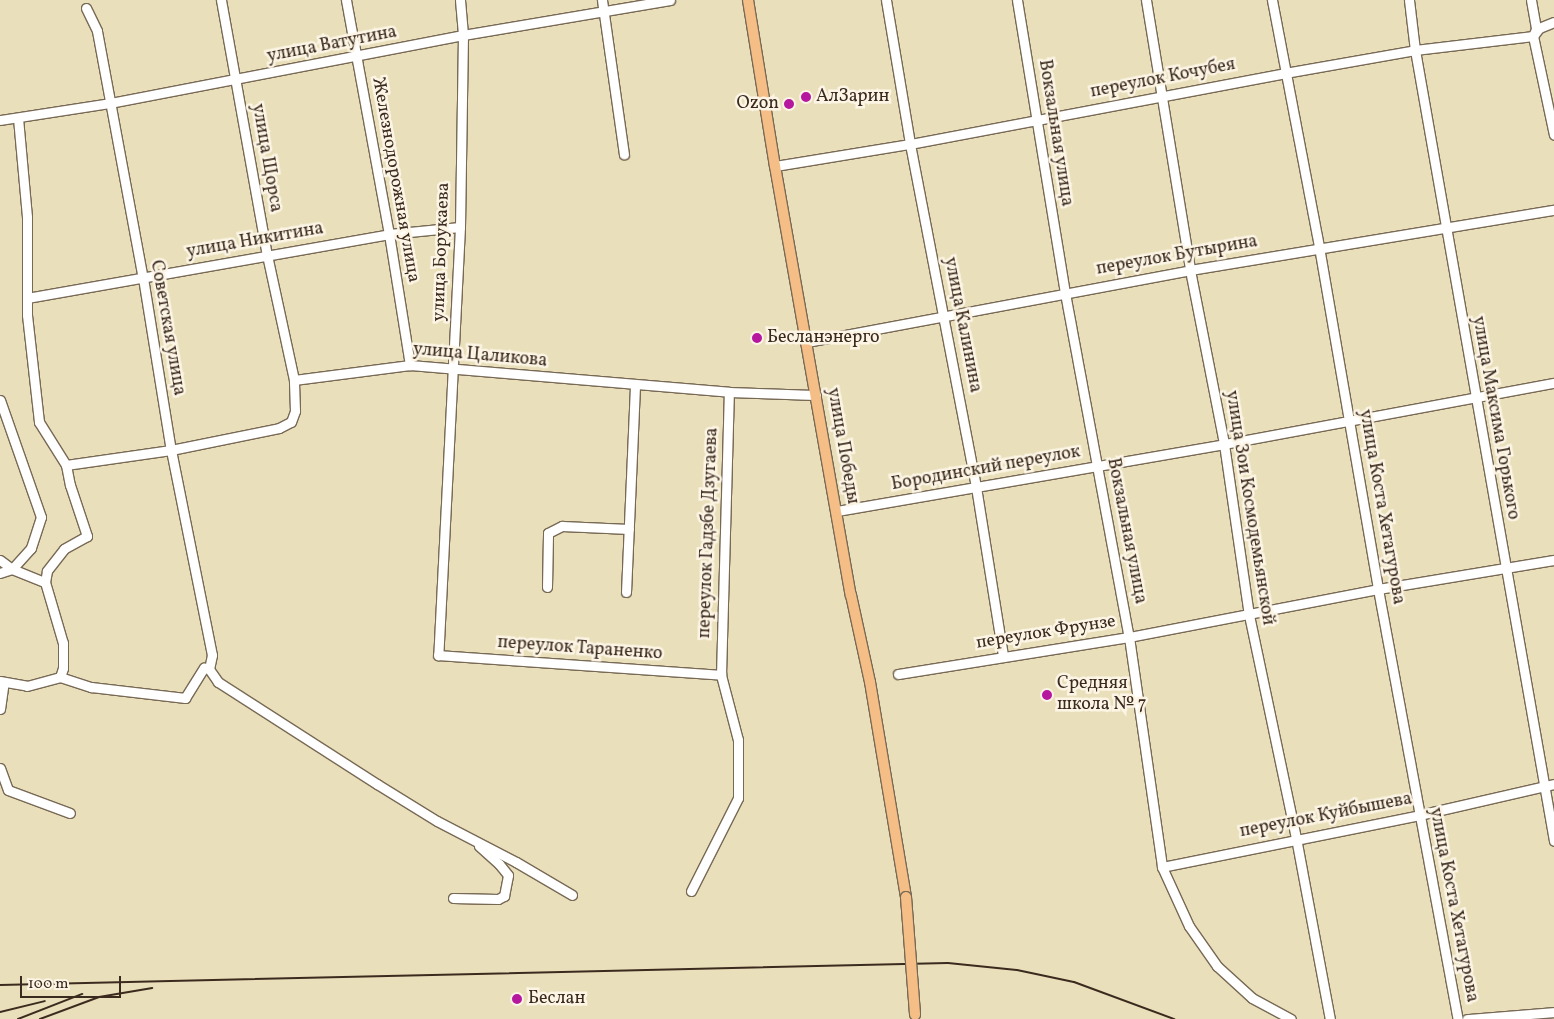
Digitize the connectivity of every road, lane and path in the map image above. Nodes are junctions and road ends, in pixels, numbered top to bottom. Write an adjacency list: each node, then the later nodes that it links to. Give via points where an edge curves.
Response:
1 (221, 0): 21 (street, улица Щорса)
2 (346, 0): 19 (street, Железнодорожная улица)
3 (460, 0): 16 (street, улица Борукаева)
4 (602, 0): 14 (street)
5 (670, 0): 14 (street, улица Ватутина)
6 (748, 0): 30 (main road, улица Победы)
7 (886, 0): 28 (street, улица Калинина)
8 (1017, 0): 25 (street, Вокзальная улица)
9 (1146, 0): 22 (street, улица Зои Космодемьянской)
10 (1272, 0): 20 (street, улица Коста Хетагурова)
11 (1409, 0): 18 (street, улица Максима Горького)
12 (1531, 0): 17 (street, via 1536,29)
13 (86, 8): 23 (street, Советская улица, via 97,31)
14 (604, 11): 16 (street, улица Ватутина); 29 (street)
15 (1554, 22): 17 (street, переулок Кочубея, via 1538,28)
16 (463, 35): 19 (street, улица Ватутина); 32 (street, улица Борукаева)
17 (1533, 36): 18 (street, переулок Кочубея); 27 (street)
18 (1415, 50): 20 (street, переулок Кочубея); 33 (street, улица Максима Горького)
19 (356, 57): 21 (street, улица Ватутина); 34 (street, Железнодорожная улица)
20 (1285, 73): 22 (street, переулок Кочубея); 35 (street, улица Коста Хетагурова)
21 (234, 80): 23 (street, улица Ватутина); 36 (street, улица Щорса)
22 (1161, 97): 25 (street, переулок Кочубея); 37 (street, улица Зои Космодемьянской)
23 (110, 103): 24 (street, улица Ватутина); 38 (street, Советская улица)
24 (18, 118): 26 (street, улица Ватутина); 40 (street, via 26,217)
25 (1037, 119): 28 (street, переулок Кочубея); 39 (street, Вокзальная улица)
26 (0, 120)
27 (1554, 135)
28 (910, 144): 30 (street, переулок Кочубея); 41 (street, улица Калинина)
29 (624, 154)
30 (775, 166): 42 (main road, улица Победы)
31 (1554, 210): 33 (street, переулок Бутырина)
32 (460, 227): 34 (street, улица Никитина); 44 (street, улица Борукаева)
33 (1447, 227): 35 (street, переулок Бутырина); 50 (street, улица Максима Горького)
34 (389, 234): 36 (street, улица Никитина); 43 (street, Железнодорожная улица)
35 (1319, 247): 37 (street, переулок Бутырина); 52 (street, улица Коста Хетагурова)
36 (267, 254): 38 (street, улица Никитина); 45 (street, улица Щорса)
37 (1190, 270): 39 (street, переулок Бутырина); 53 (street, улица Зои Космодемьянской)
38 (143, 278): 40 (street, улица Никитина); 54 (street, Советская улица)
39 (1065, 293): 41 (street, переулок Бутырина); 56 (street, Вокзальная улица)
40 (27, 298): 55 (street, via 26,315 39,422)
41 (944, 316): 42 (street, переулок Бутырина); 57 (street, улица Калинина)
42 (807, 342): 49 (main road, улица Победы)
43 (410, 365): 44 (street, улица Цаликова); 45 (street, улица Цаликова)
44 (454, 369): 47 (street, улица Цаликова); 71 (street, улица Борукаева)
45 (294, 380): 54 (street, via 295,411 291,422 279,428)
46 (1554, 383): 50 (street, Бородинский переулок)
47 (635, 385): 48 (street, улица Цаликова); 59 (street)
48 (729, 392): 49 (street, улица Цаликова); 75 (street, переулок Гадзбе Дзугаева)
49 (816, 394): 58 (main road, улица Победы)
50 (1475, 398): 52 (street, Бородинский переулок); 62 (street, улица Максима Горького)
51 (0, 400): 63 (street, via 41,517 31,548)
52 (1350, 422): 53 (street, Бородинский переулок); 67 (street, улица Коста Хетагурова)
53 (1224, 444): 56 (street, Бородинский переулок); 69 (street, улица Зои Космодемьянской)
54 (171, 450): 55 (street); 73 (street, Советская улица, via 212,655)
55 (66, 465): 65 (street, via 87,536 64,549 48,571)
56 (1098, 466): 57 (street, Бородинский переулок); 70 (street, Вокзальная улица)
57 (976, 486): 58 (street, Бородинский переулок); 72 (street, улица Калинина)
58 (837, 511): 92 (main road, улица Победы, bridge, via 906,898)
59 (629, 528): 66 (street, via 562,526 548,533); 68 (street)
60 (0, 560): 63 (street)
61 (1554, 560): 62 (street, переулок Фрунзе)
62 (1505, 568): 67 (street, переулок Фрунзе); 81 (street, улица Максима Горького)
63 (12, 569): 64 (street); 65 (street)
64 (0, 573)
65 (45, 582): 76 (street, via 63,643)
66 (547, 587)
67 (1378, 589): 69 (street, переулок Фрунзе); 83 (street, улица Коста Хетагурова)
68 (626, 592)
69 (1249, 615): 70 (street, переулок Фрунзе); 84 (street, улица Зои Космодемьянской)
70 (1129, 637): 72 (street, переулок Фрунзе); 87 (street, Вокзальная улица)
71 (438, 655): 75 (street, переулок Тараненко)
72 (1003, 656): 74 (street, переулок Фрунзе)
73 (209, 670): 76 (street, via 204,668 186,698 91,687); 85 (street, via 218,682 289,729)
74 (898, 674)
75 (721, 675): 88 (street, переулок Гадзбе Дзугаева, via 738,740 738,798)
76 (60, 677): 77 (street, via 27,686)
77 (2, 681): 78 (street)
78 (0, 708)
79 (0, 768): 80 (street)
80 (2, 780): 82 (street, via 8,790)
81 (1549, 784): 83 (street, переулок Куйбышева); 86 (street, улица Максима Горького)
82 (70, 813)
83 (1419, 815): 84 (street, переулок Куйбышева); 95 (street, улица Коста Хетагурова)
84 (1296, 838): 87 (street, переулок Куйбышева); 94 (street, улица Зои Космодемьянской)
85 (473, 840): 89 (street); 90 (street, via 508,875 504,896 489,900)
86 (1554, 841)
87 (1162, 867): 93 (street, Вокзальная улица, via 1189,926 1217,966 1252,998)
88 (691, 890)
89 (572, 895)
90 (453, 898)
91 (1554, 1012): 96 (street)
92 (915, 1017)
93 (1291, 1019)
94 (1330, 1019)
95 (1458, 1019)
96 (1467, 1019)

